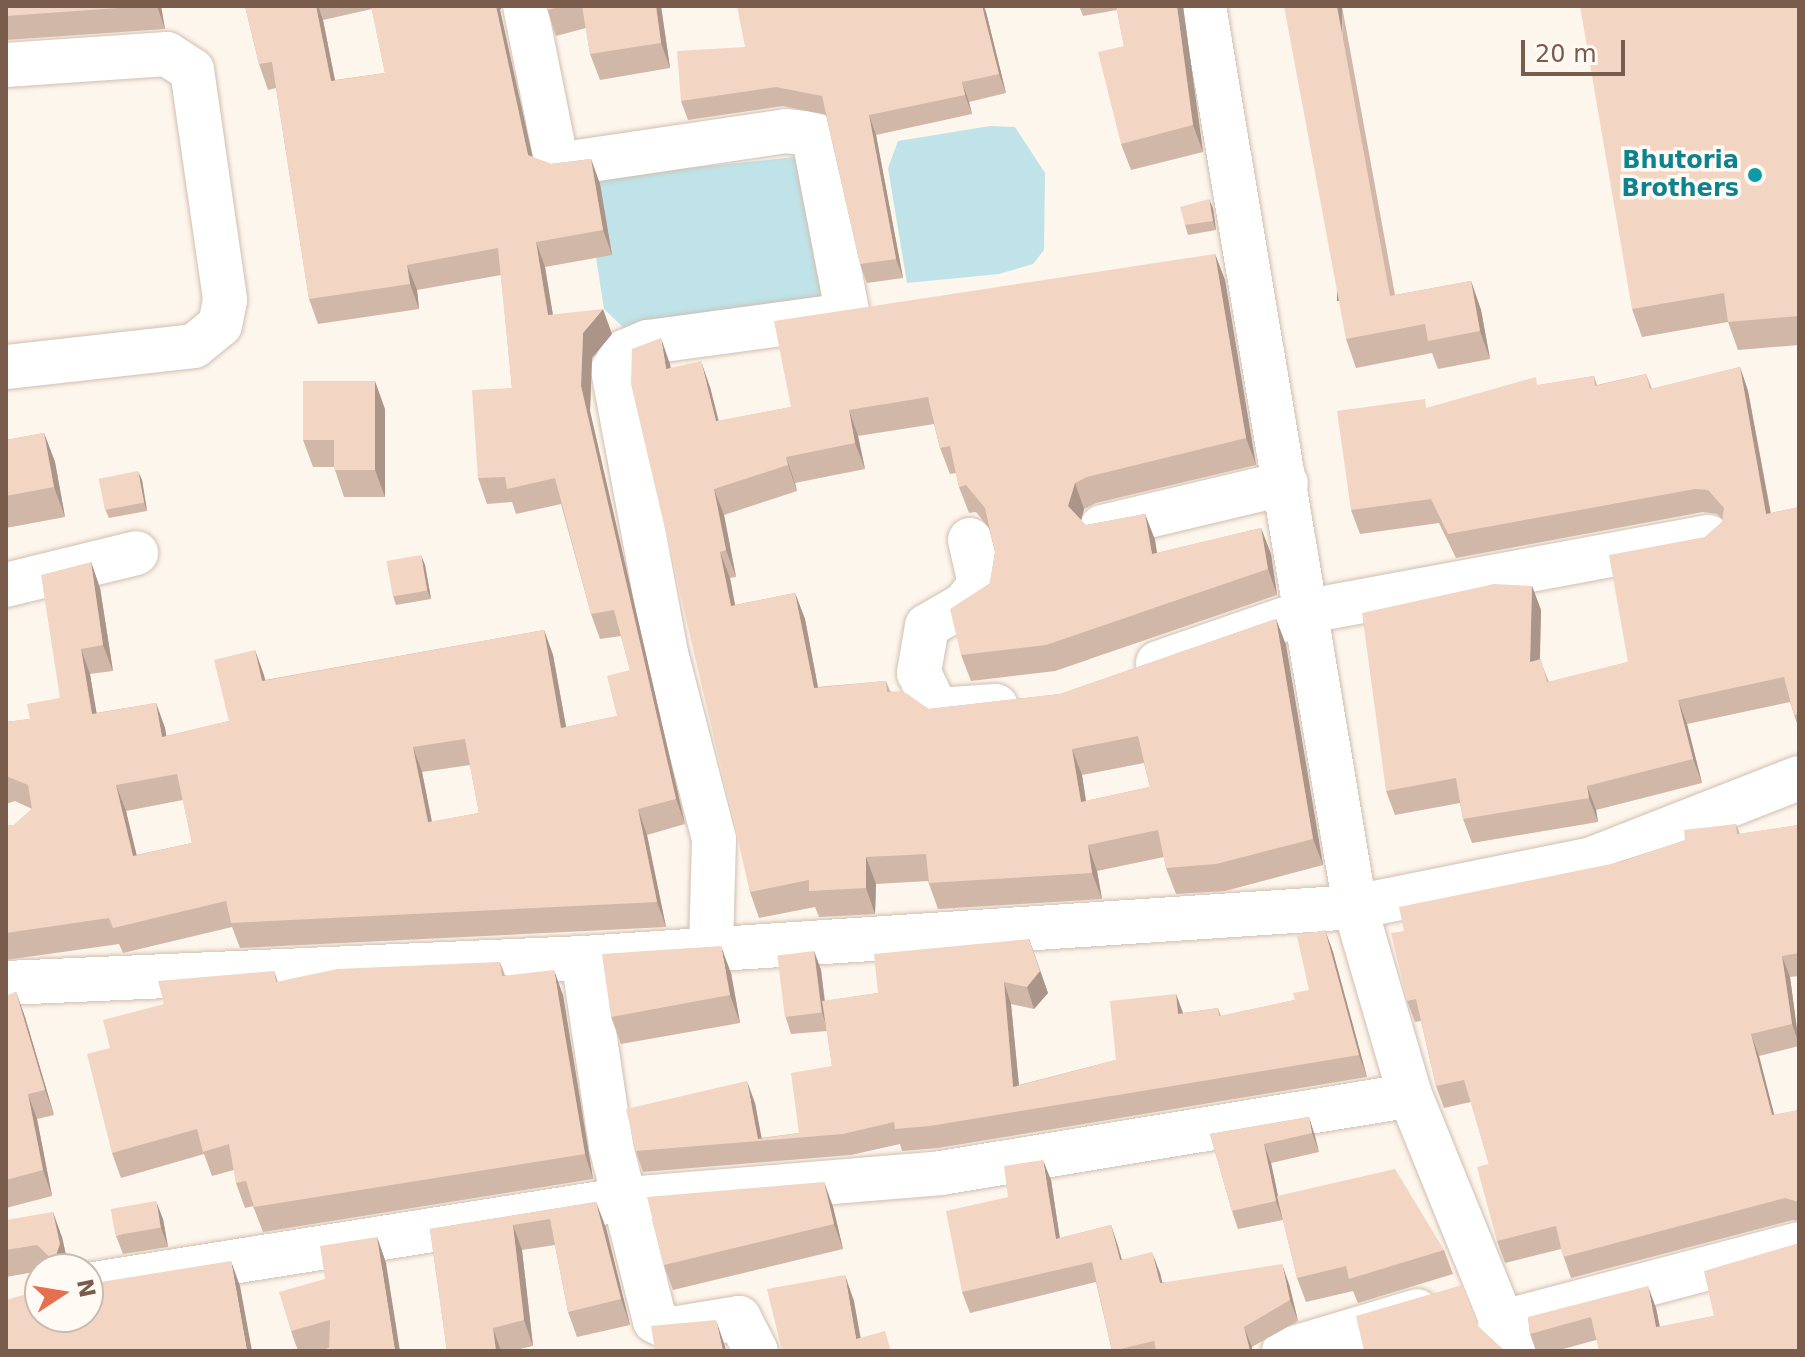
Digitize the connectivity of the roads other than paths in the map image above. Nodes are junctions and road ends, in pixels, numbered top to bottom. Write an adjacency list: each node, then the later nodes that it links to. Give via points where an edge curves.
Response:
1 (525, 6): 7 (street, via 557,165 786,131 813,134)
2 (1204, 6): 4 (street)
3 (6, 65): 8 (street, via 167,54 192,70 225,300 220,325 194,346)
4 (1247, 251): 5 (street); 9 (street)
5 (1201, 259)
6 (894, 308): 7 (street)
7 (848, 316): 20 (street, via 648,342 624,352 613,370 666,653 714,839)
8 (6, 367)
9 (1286, 483): 10 (street); 15 (street)
10 (1102, 527)
11 (1708, 537): 15 (street)
12 (970, 540): 17 (street, via 980,584 965,604 927,626 918,645 925,693 937,710 956,712)
13 (136, 553): 14 (street)
14 (6, 585)
15 (1308, 611): 16 (street); 19 (street)
16 (1118, 679)
17 (1031, 701)
18 (1799, 778): 19 (street, via 1592,859)
19 (1355, 907): 20 (street); 23 (street)
20 (711, 947): 21 (street)
21 (583, 958): 22 (street); 24 (street)
22 (6, 983)
23 (1410, 1095): 24 (street, via 941,1173); 27 (street)
24 (626, 1199): 26 (street); 28 (street, via 655,1321 672,1329 739,1318)
25 (1799, 1244): 27 (street)
26 (104, 1282)
27 (1500, 1322): 29 (street)
28 (756, 1351)
29 (1284, 1351)

